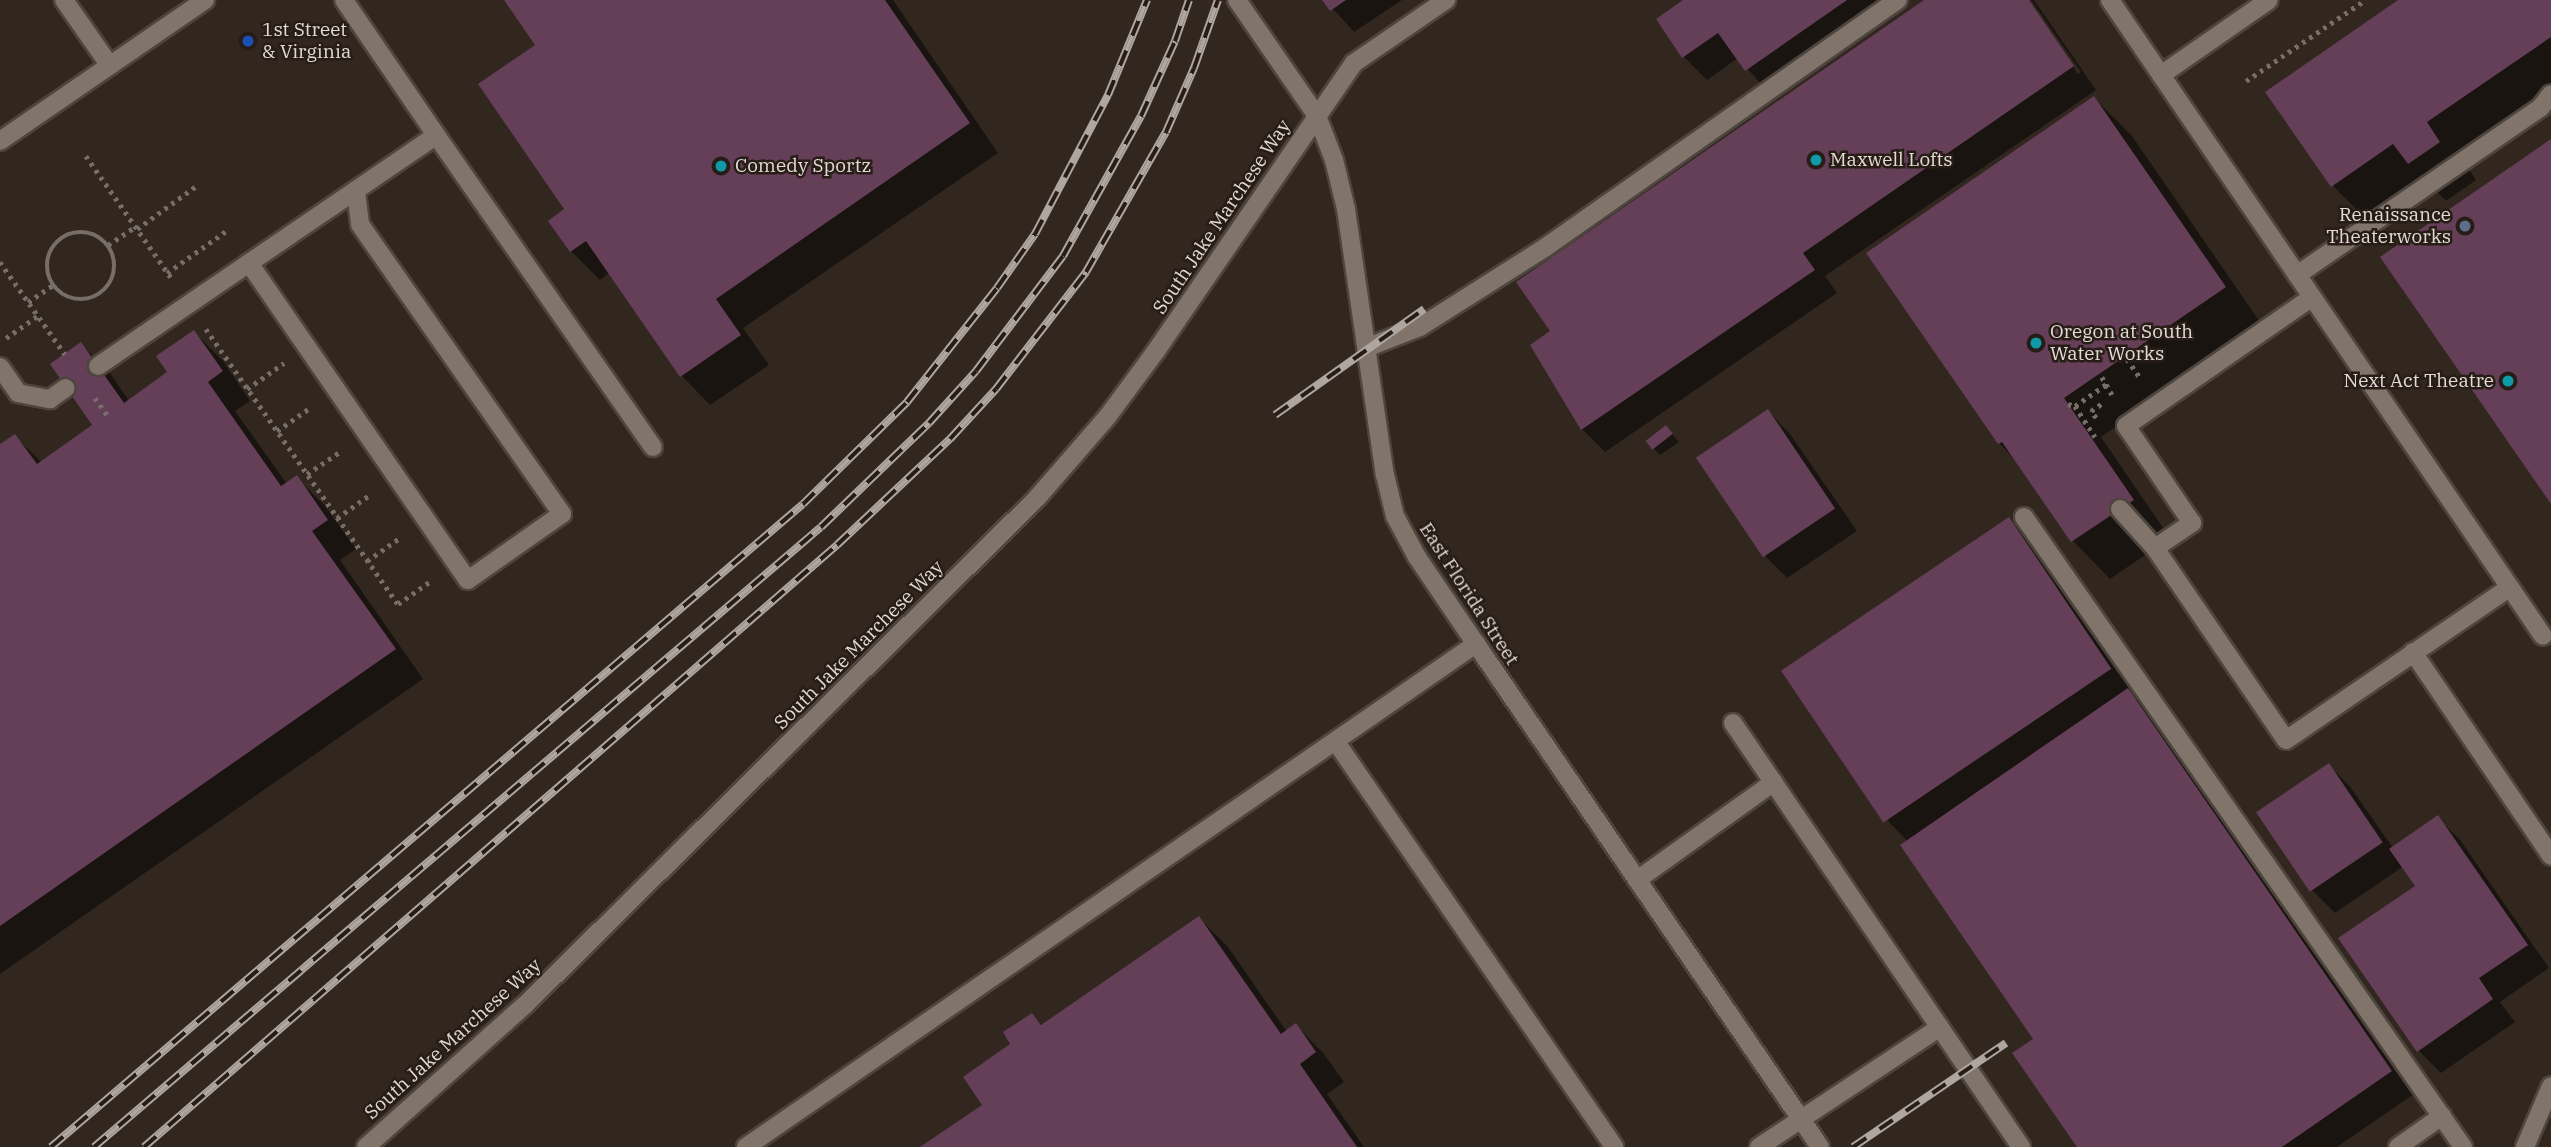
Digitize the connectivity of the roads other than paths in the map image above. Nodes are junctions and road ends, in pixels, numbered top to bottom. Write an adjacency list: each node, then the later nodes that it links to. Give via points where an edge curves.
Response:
1 (64, 0): 9 (street)
2 (205, 0): 9 (street)
3 (344, 0): 13 (street)
4 (1237, 0): 12 (street, East Florida Street)
5 (1446, 0): 12 (street, South Jake Marchese Way, via 1354,63)
6 (1898, 0): 19 (street, via 1546,247 1420,327)
7 (2110, 0): 10 (street)
8 (2269, 0): 10 (street)
9 (110, 66): 14 (street)
10 (2161, 75): 17 (street)
11 (2551, 94): 17 (street, via 2540,107)
12 (1317, 116): 19 (street, East Florida Street, via 1346,209); 40 (street, South Jake Marchese Way, via 1156,351 1108,416 1037,498 535,995)
13 (436, 135): 15 (street); 23 (street)
14 (0, 141)
15 (356, 190): 16 (street); 16 (street, via 360,224 562,514 468,580)
16 (249, 263): 20 (street)
17 (2297, 275): 18 (street)
18 (2312, 297): 26 (street, via 2126,426 2192,523); 27 (street)
19 (1368, 347): 29 (street, East Florida Street, via 1395,516)
20 (98, 366)
21 (0, 367): 22 (street, via 18,393 50,398)
22 (66, 388)
23 (653, 447)
24 (2120, 509): 26 (street)
25 (2024, 517): 38 (street)
26 (2155, 548): 30 (street, via 2286,740)
27 (2510, 587): 28 (street); 30 (street)
28 (2543, 636)
29 (1476, 645): 32 (street); 35 (street, East Florida Street)
30 (2413, 652): 34 (street)
31 (1733, 723): 33 (street)
32 (1336, 742): 41 (street); 42 (street)
33 (1774, 782): 35 (street); 36 (street)
34 (2551, 856)
35 (1637, 880): 39 (street, East Florida Street)
36 (1940, 1027): 39 (street); 45 (street)
37 (2551, 1086): 48 (street)
38 (2442, 1116): 46 (street); 47 (street)
39 (1801, 1119): 43 (street); 44 (street, East Florida Street)
40 (366, 1147)
41 (746, 1147)
42 (1614, 1147)
43 (1759, 1147)
44 (1820, 1147)
45 (2021, 1147)
46 (2398, 1147)
47 (2463, 1147)
48 (2525, 1147)

